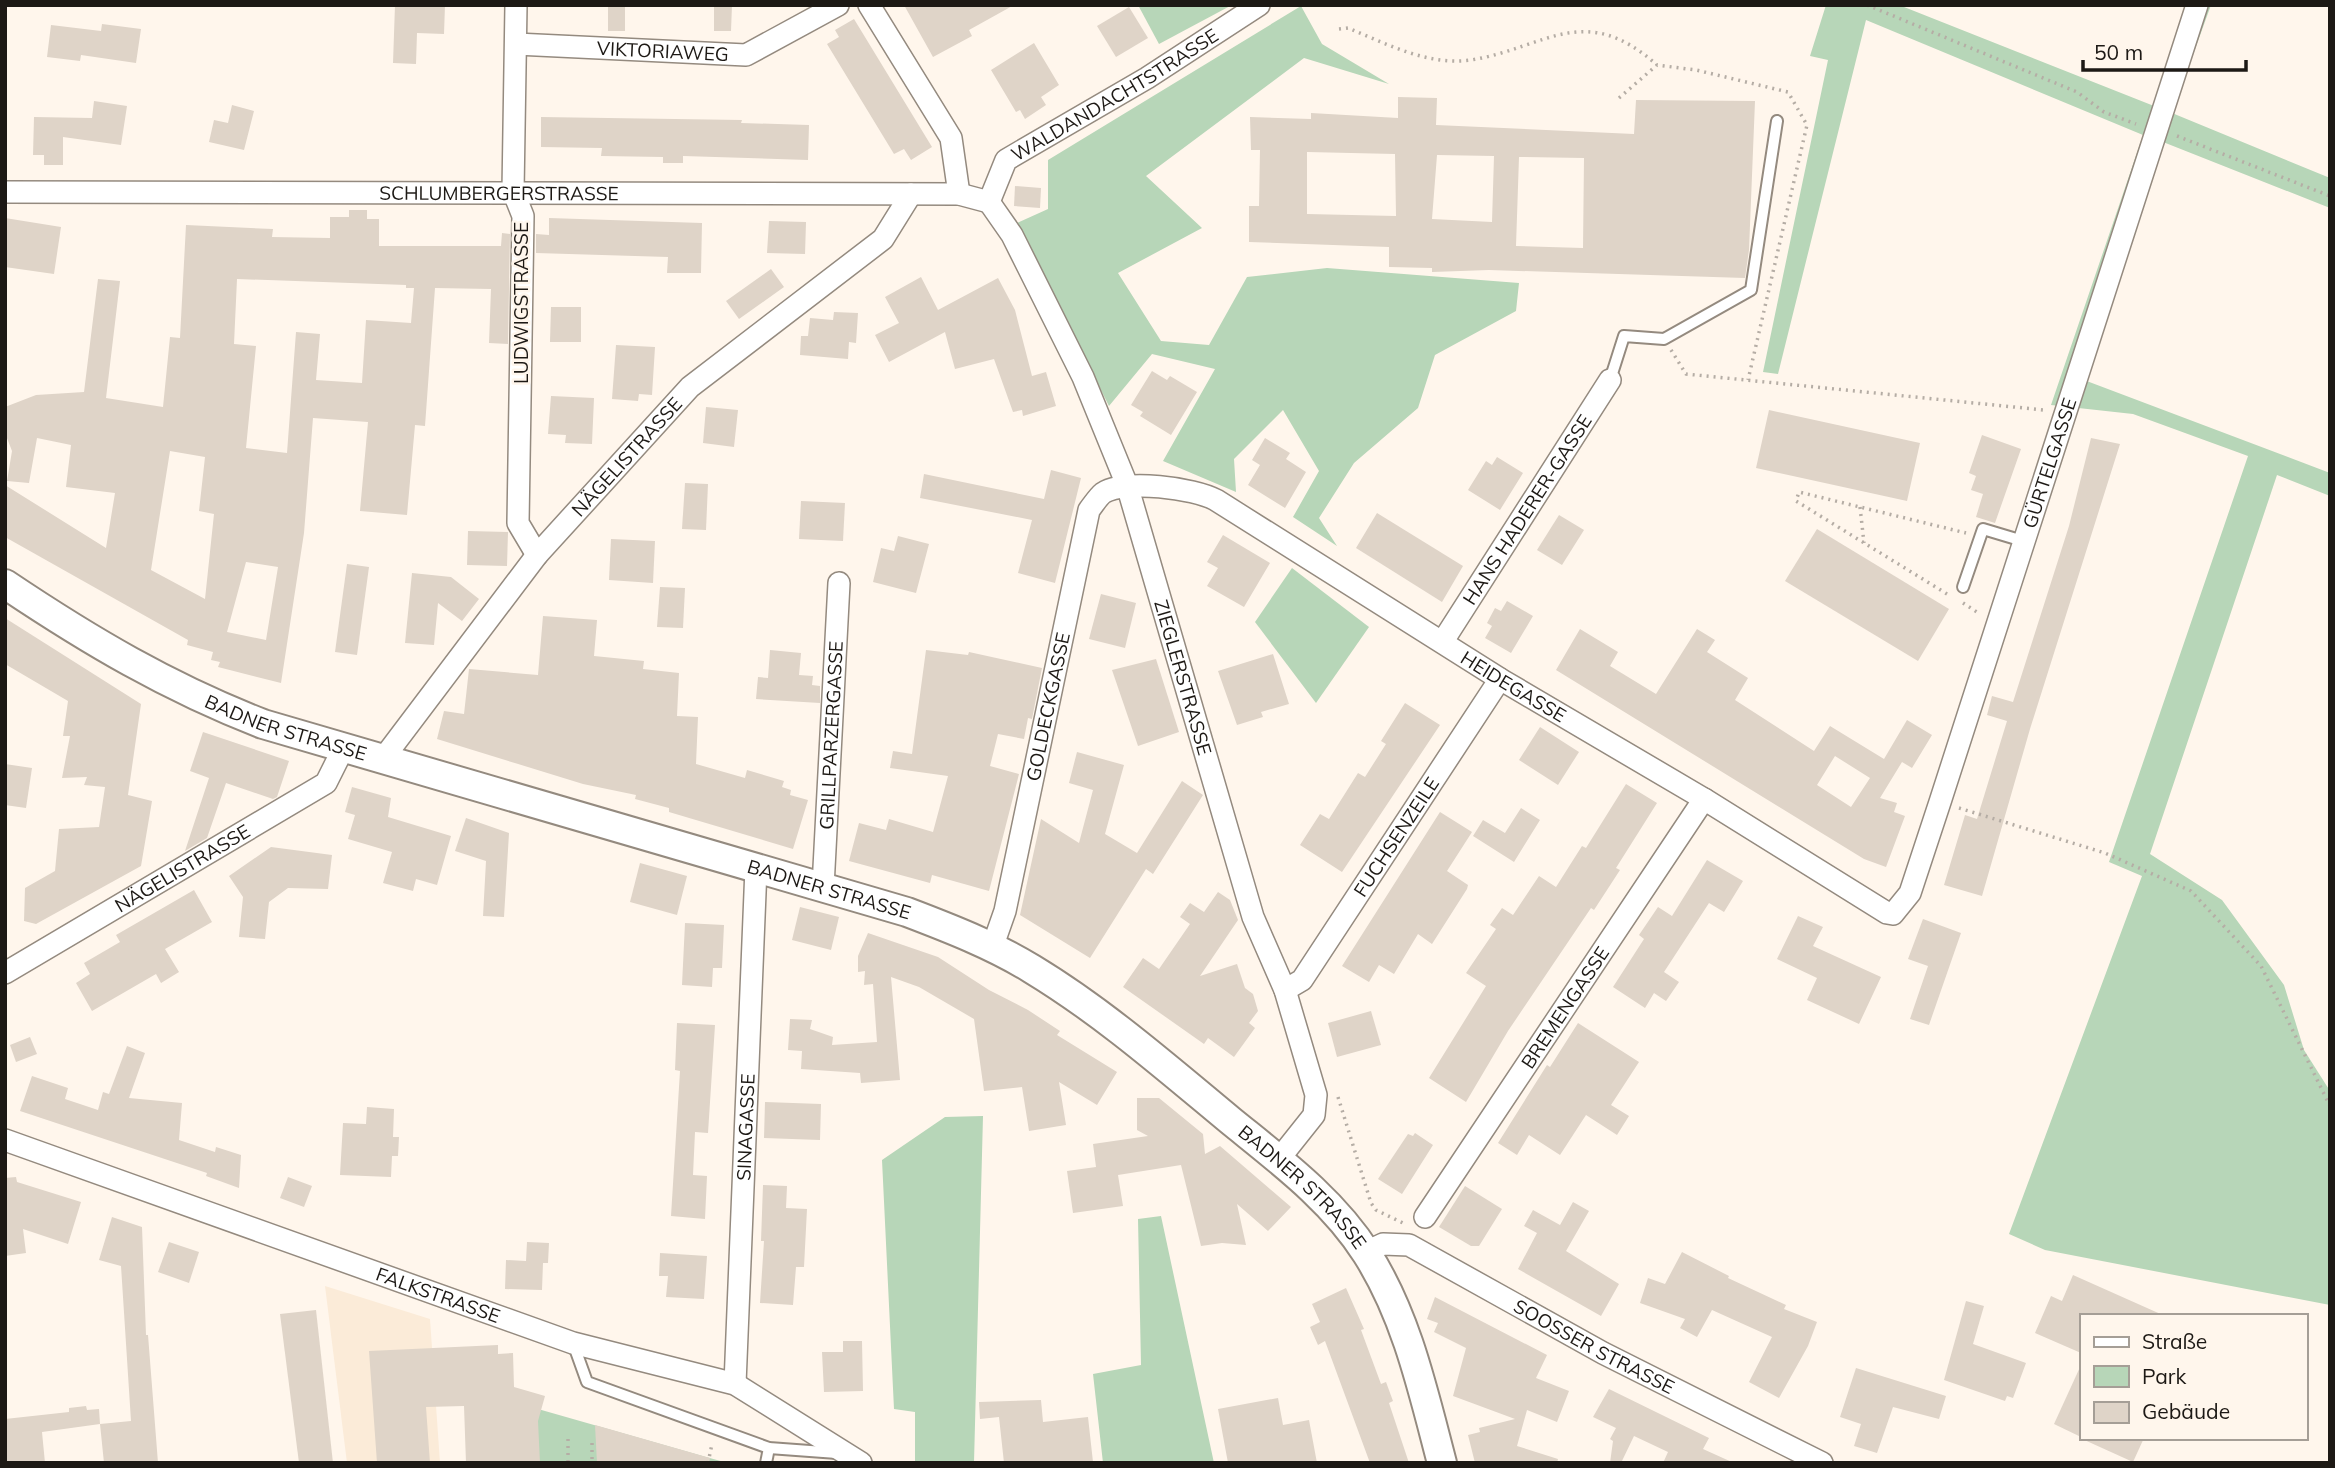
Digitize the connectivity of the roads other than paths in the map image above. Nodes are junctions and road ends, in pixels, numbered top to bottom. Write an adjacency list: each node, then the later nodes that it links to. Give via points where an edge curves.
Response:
1 (516, 5): 6 (street, LUDWIGSTRASSE)
2 (838, 5): 6 (street, VIKTORIAWEG, via 746,55)
3 (869, 5): 11 (street, via 951,138)
4 (1259, 5): 12 (street, WALDANDACHTSTRASSE, via 1147,78 1006,160)
5 (2197, 5): 15 (street, GÜRTELGASSE)
6 (516, 44): 8 (street, LUDWIGSTRASSE)
7 (1777, 121): 13 (lane, via 1751,290 1664,339 1624,336)
8 (513, 191): 9 (street, SCHLUMBERGERSTRASSE); 10 (street, SCHLUMBERGERSTRASSE); 16 (street, LUDWIGSTRASSE, via 523,216 518,523)
9 (5, 192)
10 (911, 194): 11 (street, SCHLUMBERGERSTRASSE); 16 (street, NÄGELISTRASSE, via 883,239 690,387)
11 (959, 194): 12 (street, SCHLUMBERGERSTRASSE)
12 (989, 202): 14 (street, ZIEGLERSTRASSE, via 1012,235 1083,376)
13 (1610, 380): 20 (street, HANS HADERER-GASSE)
14 (1127, 485): 20 (street, HEIDEGASSE, via 1205,494); 28 (street, GOLDECKGASSE, via 1103,493 1088,510 1005,911); 30 (street, ZIEGLERSTRASSE, via 1253,917)
15 (2023, 541): 19 (lane, via 1983,529); 27 (street, GÜRTELGASSE, via 1910,893)
16 (537, 555): 23 (street, NÄGELISTRASSE)
17 (839, 583): 26 (street, GRILLPARZERGASSE)
18 (5, 584): 22 (street, BADNER STRASSE, via 142,671 201,700)
19 (1962, 587)
20 (1443, 641): 21 (street, HEIDEGASSE)
21 (1500, 679): 24 (street, HEIDEGASSE); 30 (street, FUCHSENZEILE, via 1302,980)
22 (343, 749): 23 (street, BADNER STRASSE); 29 (street, NÄGELISTRASSE, via 326,783)
23 (382, 760): 25 (street, BADNER STRASSE)
24 (1704, 799): 27 (street, HEIDEGASSE); 33 (street, BREMENGASSE)
25 (756, 868): 26 (street, BADNER STRASSE); 36 (street, SINAGASSE)
26 (823, 887): 28 (street, BADNER STRASSE, via 907,912)
27 (1892, 914)
28 (992, 948): 32 (street, BADNER STRASSE, via 1068,993)
29 (5, 973)
30 (1285, 990): 32 (street, ZIEGLERSTRASSE, via 1317,1095 1314,1115)
31 (5, 1140): 35 (street, FALKSTRASSE)
32 (1279, 1159): 34 (street, BADNER STRASSE, via 1325,1202)
33 (1416, 1221)
34 (1366, 1252): 40 (street, BADNER STRASSE, via 1392,1300 1415,1362); 41 (street, SOOSSER STRASSE, via 1383,1244 1409,1245 1603,1353)
35 (573, 1343): 36 (street, FALKSTRASSE); 37 (lane, via 587,1382)
36 (735, 1384): 38 (street, FALKSTRASSE)
37 (769, 1448): 38 (lane); 39 (lane)
38 (854, 1458)
39 (766, 1463)
40 (1441, 1463)
41 (1822, 1463)

